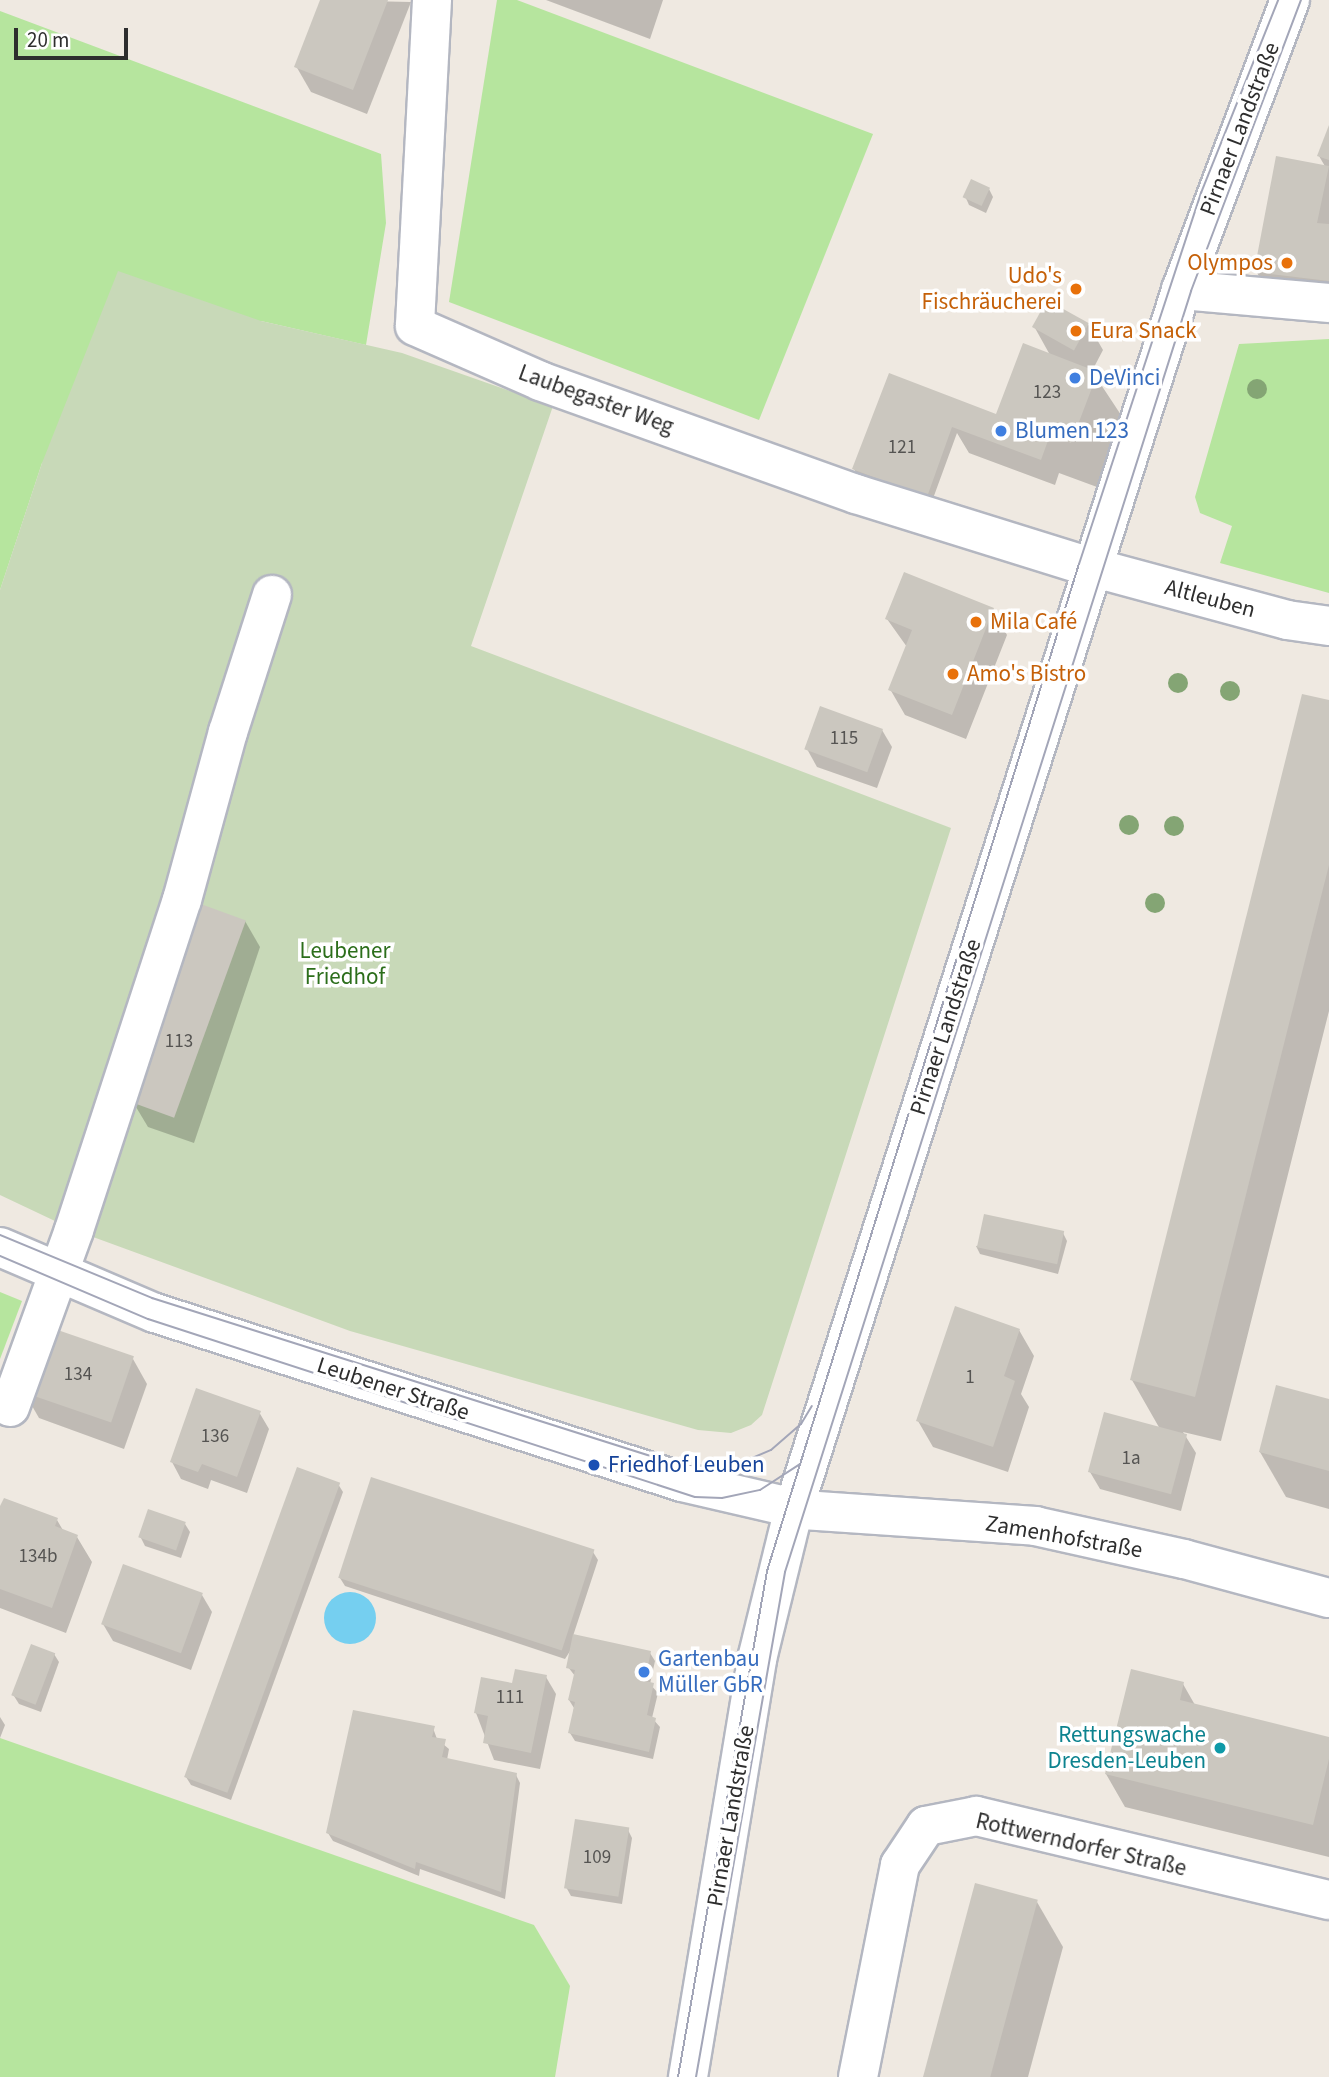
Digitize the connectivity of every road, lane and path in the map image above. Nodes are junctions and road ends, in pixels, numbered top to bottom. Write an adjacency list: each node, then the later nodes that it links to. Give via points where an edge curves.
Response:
1 (432, 0): 5 (street, Laubegaster Weg, via 415,326 540,381 856,495)
2 (1290, 0): 3 (street, Pirnaer Landstraße)
3 (1181, 290): 4 (street); 5 (street, Pirnaer Landstraße)
4 (1329, 303)
5 (1091, 567): 7 (street, Altleuben, via 1287,620); 11 (street, Pirnaer Landstraße)
6 (272, 595): 9 (street, via 182,900)
7 (1329, 626)
8 (0, 1247): 9 (street, Leubener Straße)
9 (58, 1273): 10 (street); 11 (street, Leubener Straße, via 155,1313 672,1479)
10 (10, 1407)
11 (794, 1508): 12 (street, Zamenhofstraße, via 1035,1526); 14 (street, Pirnaer Landstraße, via 757,1659)
12 (1329, 1598)
13 (1329, 1900): 15 (street, Rottwerndorfer Straße, via 976,1816 926,1826 900,1865)
14 (688, 2077)
15 (858, 2077)

